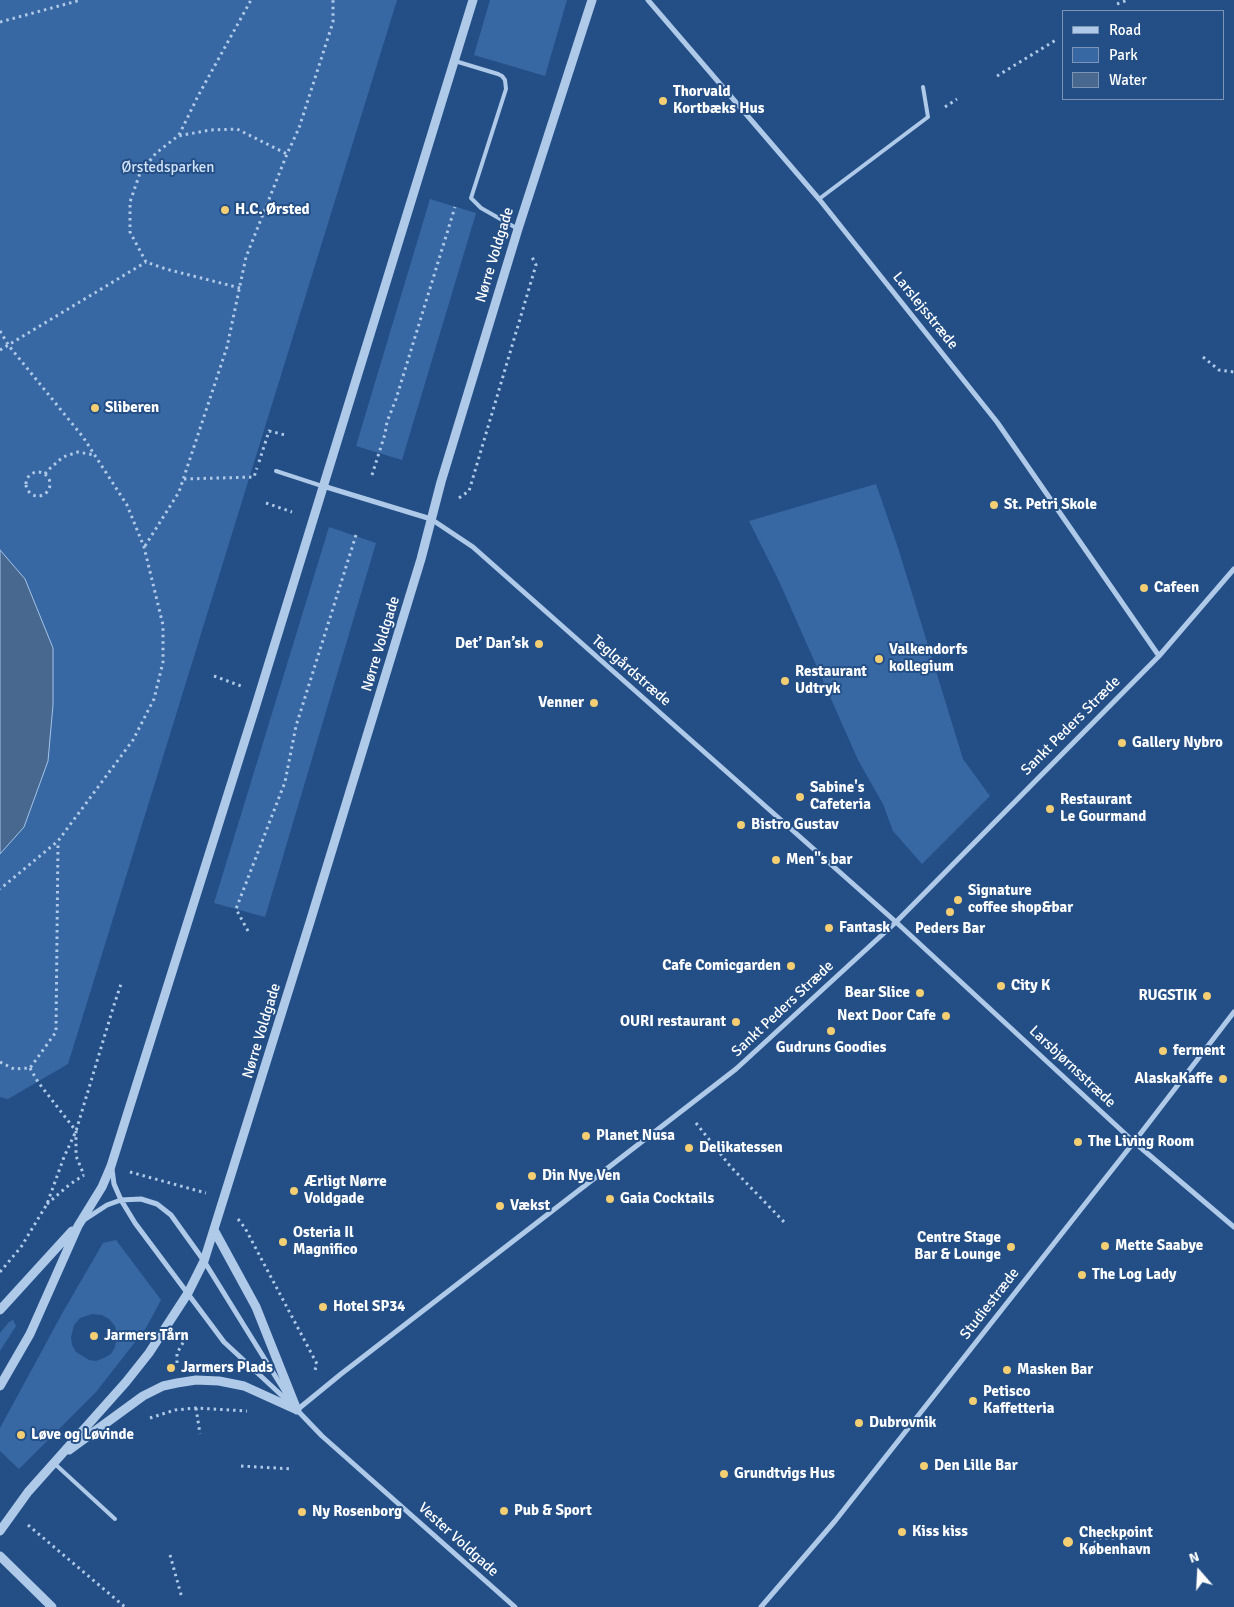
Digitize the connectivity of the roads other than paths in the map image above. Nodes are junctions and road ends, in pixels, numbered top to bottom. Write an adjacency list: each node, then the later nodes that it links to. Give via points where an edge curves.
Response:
1 (473, 0): 4 (street)
2 (592, 0): 7 (street, Nørre Voldgade)
3 (648, 0): 6 (street, Larslejsstræde)
4 (454, 60): 7 (lane, via 498,74 505,80 506,89 470,198); 9 (street)
5 (923, 87): 6 (lane, via 928,116)
6 (819, 199): 12 (street, Larslejsstræde, via 998,422)
7 (518, 229): 10 (street, Nørre Voldgade)
8 (276, 471): 9 (lane)
9 (322, 486): 10 (street, Teglgårdstræde); 16 (street)
10 (431, 519): 13 (street, Teglgårdstræde, via 473,547); 20 (street, Nørre Voldgade)
11 (1234, 570): 12 (street, Sankt Peders Stræde)
12 (1158, 656): 13 (street, Sankt Peders Stræde)
13 (896, 922): 15 (street, Larsbjørnsstræde); 25 (street, Sankt Peders Stræde, via 736,1069)
14 (1234, 1012): 15 (street, Studiestræde)
15 (1134, 1142): 19 (street, Larsbjørnsstræde); 34 (street, Studiestræde, via 835,1521)
16 (111, 1166): 17 (street); 18 (street)
17 (121, 1200): 18 (street, via 93,1213); 21 (street, via 141,1199 158,1204 171,1215); 22 (street)
18 (78, 1226): 23 (street); 24 (street, via 30,1334)
19 (1234, 1227)
20 (214, 1230): 21 (street, Nørre Voldgade); 25 (street, via 256,1307)
21 (204, 1261): 22 (street, Nørre Voldgade); 25 (street)
22 (188, 1293): 25 (street, via 224,1342); 26 (street, via 126,1382)
23 (0, 1310)
24 (0, 1386)
25 (297, 1410): 26 (street, via 244,1386 219,1381 177,1383 143,1396); 33 (street, Vester Voldgade, via 322,1436)
26 (53, 1462): 27 (street); 28 (lane)
27 (13, 1512): 29 (street); 30 (street)
28 (115, 1519)
29 (0, 1521)
30 (0, 1531)
31 (0, 1556): 32 (street)
32 (52, 1607)
33 (515, 1607)
34 (761, 1607)

